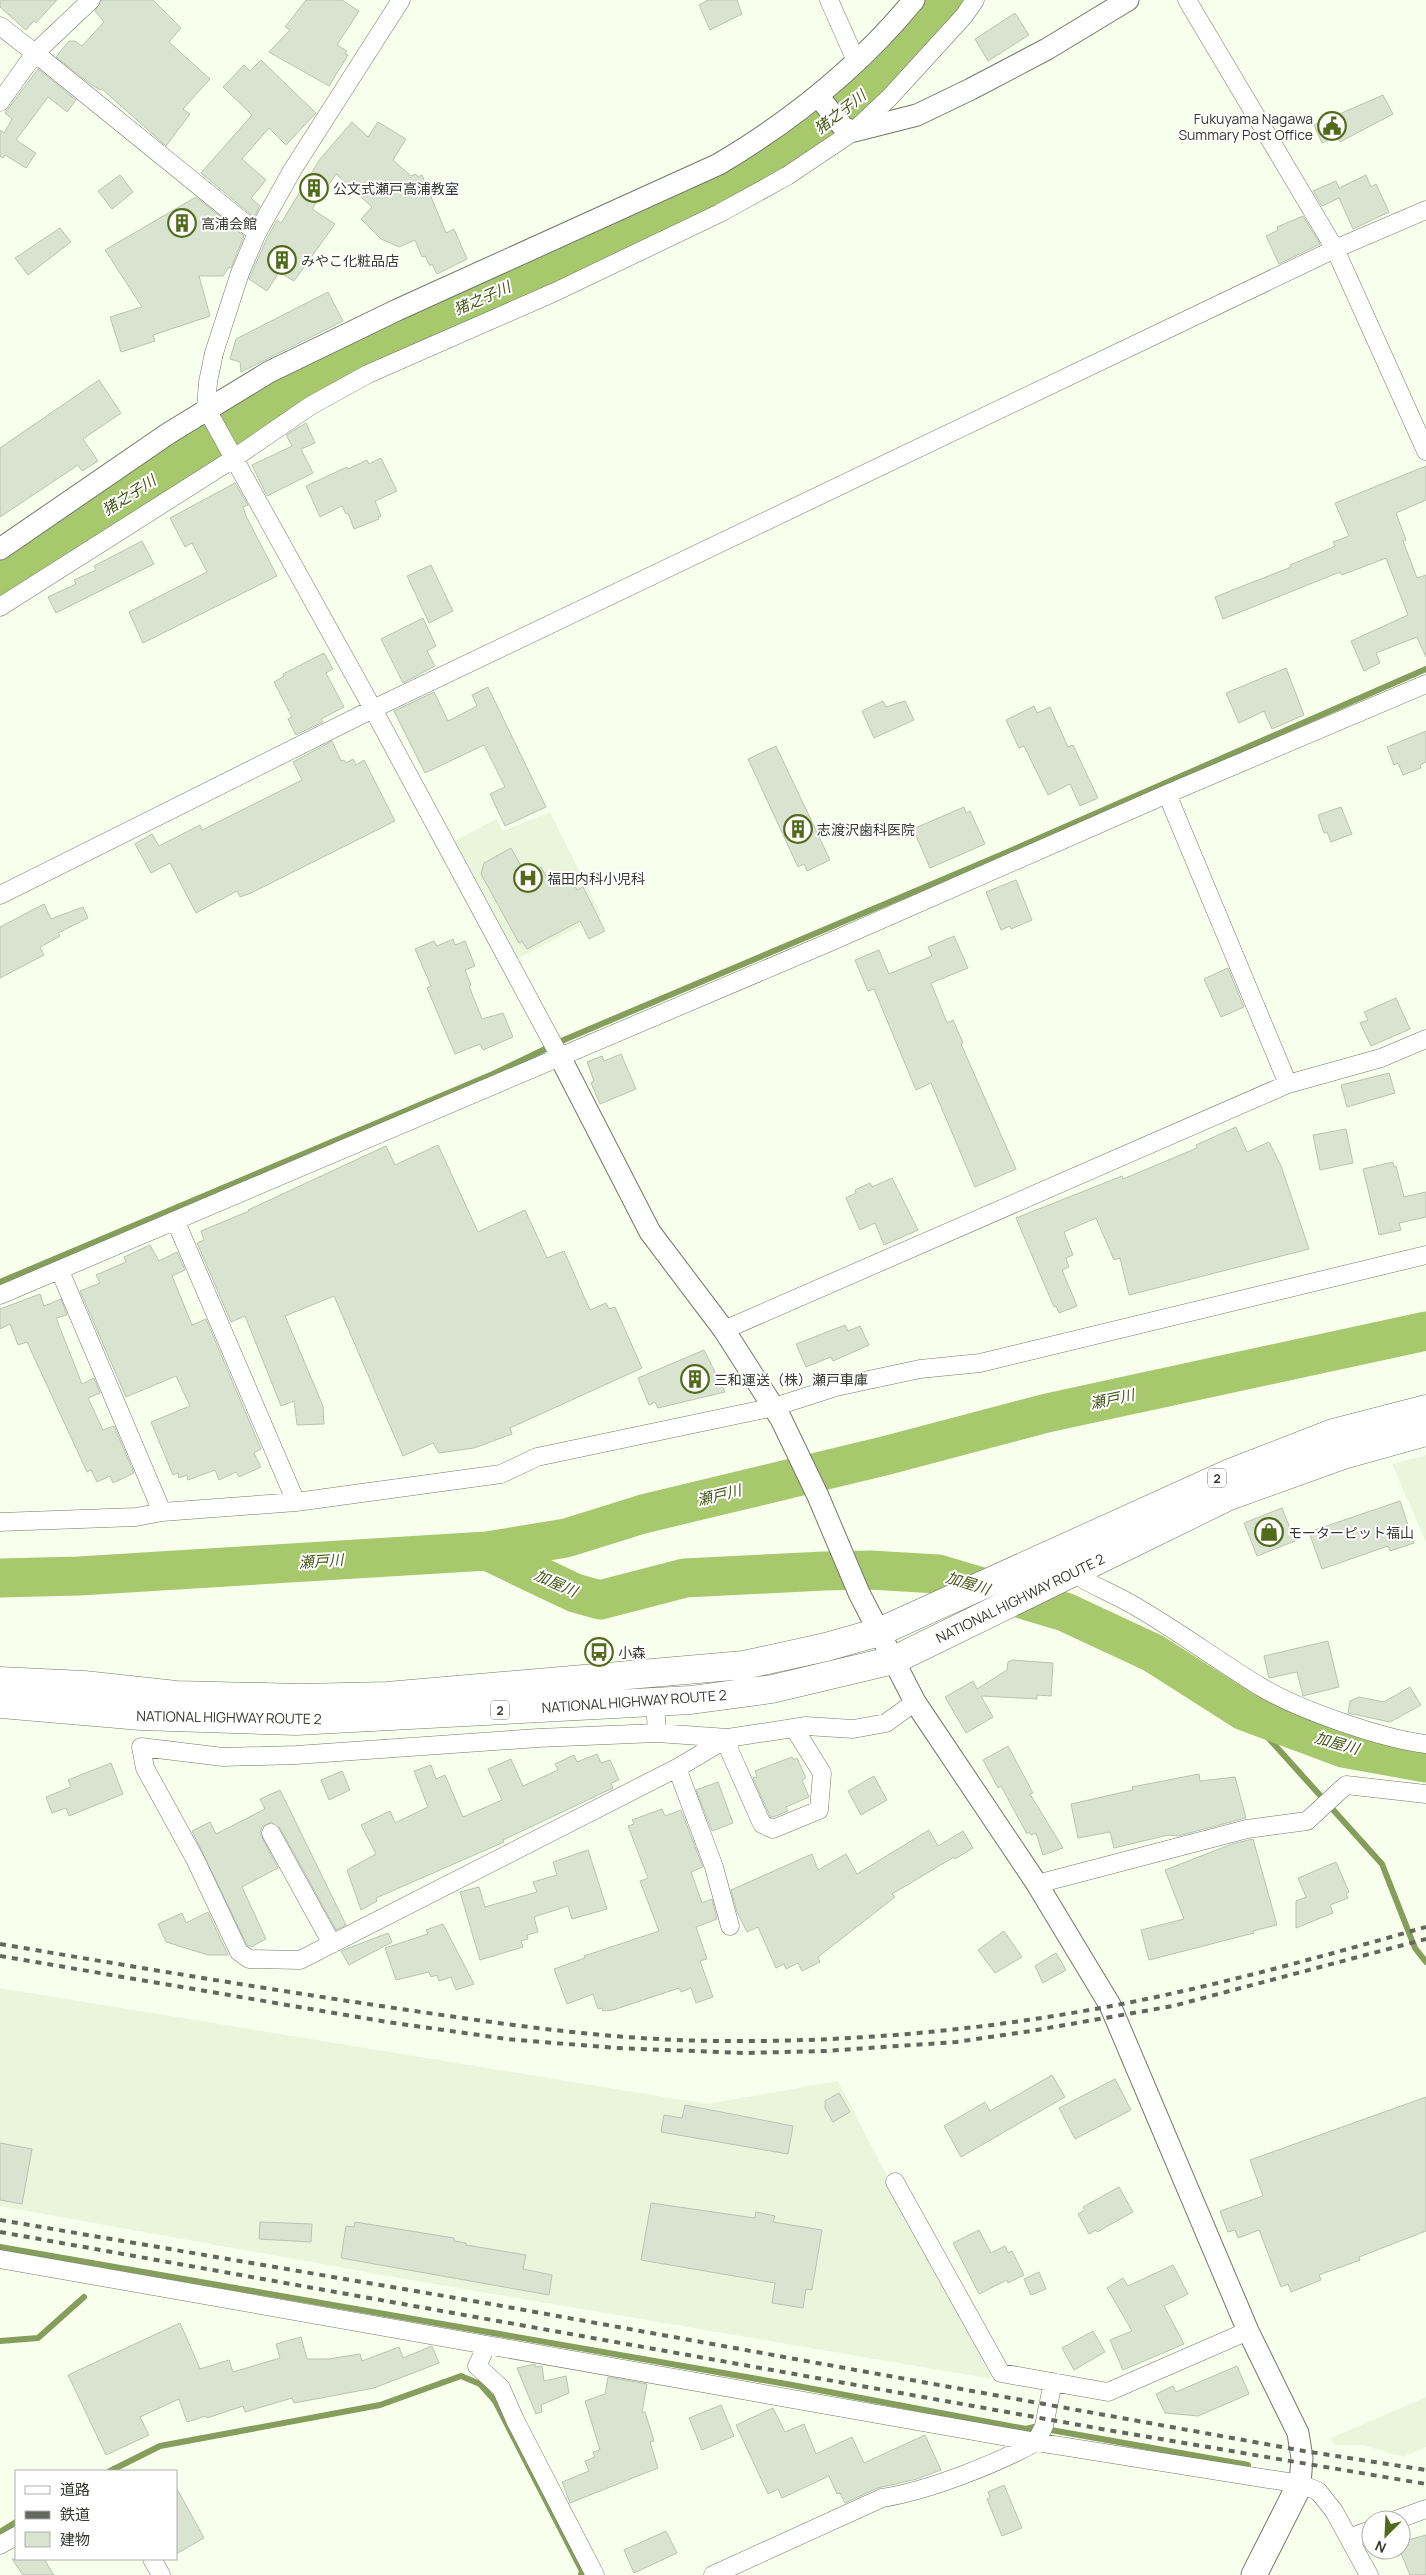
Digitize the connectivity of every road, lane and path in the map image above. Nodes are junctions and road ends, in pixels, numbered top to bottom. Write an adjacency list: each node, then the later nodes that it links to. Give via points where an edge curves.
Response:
1 (91, 0): 9 (street)
2 (401, 0): 15 (street, via 293,168)
3 (829, 0): 10 (street)
4 (914, 0): 10 (street)
5 (975, 0): 13 (street, via 890,97)
6 (1128, 0): 13 (street, via 1047,49 916,115)
7 (1187, 0): 16 (street)
8 (0, 26): 9 (street)
9 (35, 53): 12 (street); 15 (street)
10 (858, 62): 11 (street)
11 (821, 100): 13 (street); 17 (street, via 719,164 397,310 269,372)
12 (0, 102)
13 (849, 129): 19 (street, via 787,176 720,212 555,292 368,374)
14 (1426, 210): 16 (street)
15 (257, 233): 17 (street, via 214,352 208,382)
16 (1335, 249): 18 (street); 23 (street)
17 (210, 414): 19 (street); 20 (street)
18 (1426, 452)
19 (231, 456): 21 (street); 23 (street)
20 (0, 549)
21 (0, 608)
22 (1426, 684): 24 (street)
23 (373, 709): 25 (street); 27 (street)
24 (1167, 794): 27 (street, via 830,942); 28 (street)
25 (0, 896)
26 (1426, 1039): 28 (street, via 1381,1058)
27 (555, 1048): 29 (street); 33 (street, via 650,1232)
28 (1288, 1084): 33 (street)
29 (176, 1222): 31 (street); 37 (street)
30 (1426, 1255): 35 (street, via 980,1363 920,1369 836,1387)
31 (60, 1271): 32 (street); 38 (street)
32 (0, 1295)
33 (724, 1330): 35 (street)
34 (1426, 1409): 41 (highway, NATIONAL HIGHWAY ROUTE 2 / 2, via 1333,1433 1230,1473)
35 (777, 1413): 37 (street, via 537,1456 501,1474); 41 (street)
36 (1426, 1432): 40 (highway, NATIONAL HIGHWAY ROUTE 2 / 2, via 1343,1455 1229,1496)
37 (296, 1502): 38 (street)
38 (162, 1512): 39 (street, via 136,1517)
39 (0, 1522)
40 (1061, 1578): 42 (highway, NATIONAL HIGHWAY ROUTE 2 / 2); 51 (street, via 1093,1587 1132,1604 1263,1688 1326,1716)
41 (879, 1632): 42 (street); 43 (highway, NATIONAL HIGHWAY ROUTE 2 / 2, via 826,1648 744,1665 387,1696 176,1695)
42 (894, 1660): 44 (highway, NATIONAL HIGHWAY ROUTE 2 / 2, via 772,1689); 45 (street)
43 (0, 1681)
44 (655, 1702): 47 (highway, NATIONAL HIGHWAY ROUTE 2 / 2, via 296,1721); 49 (street)
45 (915, 1702): 48 (street, via 886,1723 854,1729); 56 (street)
46 (0, 1704): 47 (highway, NATIONAL HIGHWAY ROUTE 2 / 2)
47 (141, 1716): 52 (street)
48 (794, 1728): 50 (street); 50 (street, via 822,1773 818,1810 773,1829 762,1824 730,1752)
49 (657, 1733): 50 (street); 52 (street, via 223,1757)
50 (728, 1738): 53 (street)
51 (1426, 1744)
52 (141, 1747): 58 (street, via 145,1768 195,1859 239,1952 249,1959 300,1960)
53 (677, 1768): 57 (street, via 714,1867); 58 (street)
54 (1426, 1794): 56 (street, via 1346,1785 1307,1821 1247,1829)
55 (271, 1833): 58 (street)
56 (1038, 1884): 61 (street, via 1110,2005)
57 (730, 1926)
58 (332, 1944)
59 (895, 2182): 63 (street, via 1001,2373)
60 (0, 2259): 62 (street)
61 (1248, 2331): 63 (street, via 1108,2392); 65 (street, via 1298,2433 1302,2458)
62 (487, 2345): 64 (street); 74 (street, via 477,2366 501,2388)
63 (1053, 2382): 64 (street)
64 (1040, 2433): 65 (street); 75 (street, via 975,2469 897,2496 882,2498)
65 (1300, 2484): 70 (street, via 1318,2491); 76 (main road)
66 (1426, 2508): 67 (street)
67 (1411, 2514)
68 (1361, 2534): 70 (street)
69 (15, 2537): 71 (street)
70 (1349, 2538): 77 (street)
71 (0, 2545)
72 (153, 2560): 73 (street)
73 (161, 2575)
74 (595, 2575)
75 (713, 2575)
76 (1254, 2575)
77 (1369, 2575)

